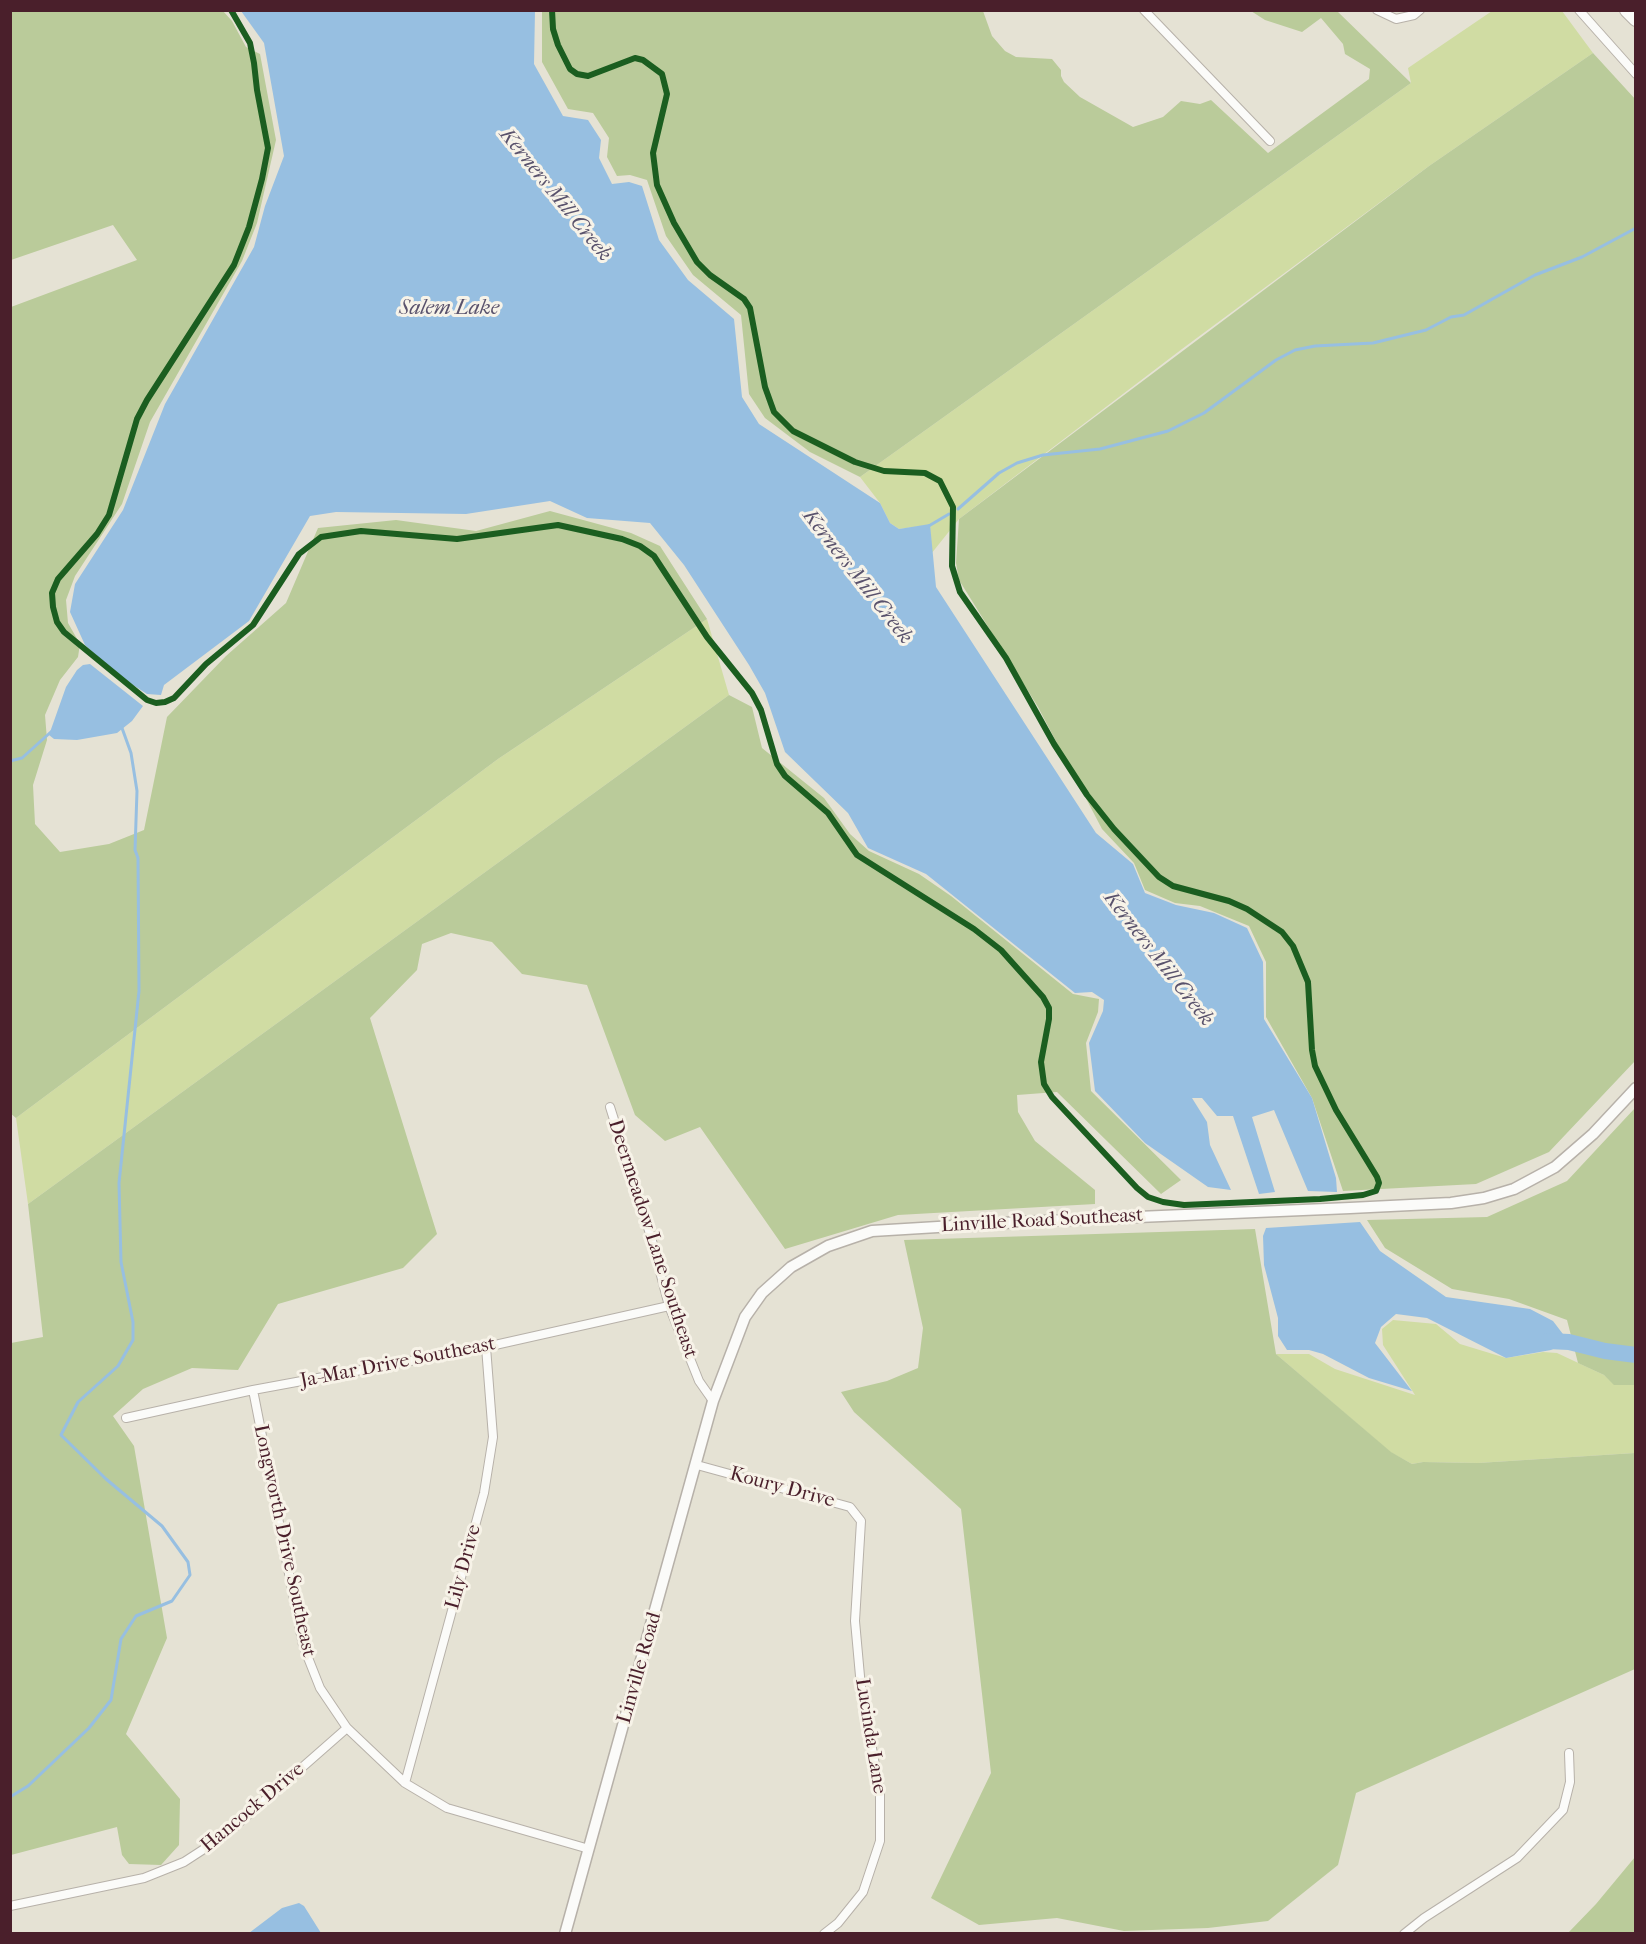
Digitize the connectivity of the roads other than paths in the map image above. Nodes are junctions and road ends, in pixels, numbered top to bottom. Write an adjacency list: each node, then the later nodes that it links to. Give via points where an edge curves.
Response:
1 (1144, 10): 8 (street)
2 (1377, 10): 3 (street, via 1396,20)
3 (1420, 10)
4 (1579, 10): 7 (street)
5 (1627, 10): 6 (highway)
6 (1635, 20)
7 (1635, 74)
8 (1270, 141)
9 (1635, 1088): 14 (main road, Linville Road Southeast, via 1587,1140 1555,1167 1514,1189 1484,1198 1360,1208 905,1228 855,1235 805,1258 762,1293 745,1317)
10 (610, 1107): 11 (street, Deermeadow Lane Southeast)
11 (669, 1305): 12 (street, Ja-Mar Drive Southeast); 14 (street, Deermeadow Lane Southeast, via 699,1381)
12 (486, 1347): 13 (street, Ja-Mar Drive Southeast); 20 (street, Lily Drive, via 493,1437 484,1492)
13 (253, 1390): 15 (street, Ja-Mar Drive Southeast); 18 (street, Longworth Drive Southeast, via 303,1645 320,1688)
14 (713, 1401): 16 (main road, Linville Road)
15 (126, 1418)
16 (697, 1465): 17 (street, Koury Drive, via 850,1507); 21 (main road, Linville Road)
17 (861, 1521): 24 (street, Lucinda Lane, via 855,1621 861,1687 880,1793 880,1841 863,1892)
18 (347, 1728): 20 (street, Longworth Drive Southeast); 22 (street, Hancock Drive, via 224,1836 184,1862 144,1878)
19 (1569, 1753): 25 (street, via 1570,1782 1563,1810 1517,1858)
20 (405, 1783): 21 (street, Longworth Drive Southeast, via 455,1811)
21 (589, 1849): 23 (main road, Linville Road)
22 (10, 1906)
23 (565, 1934)
24 (824, 1934)
25 (1404, 1934)

